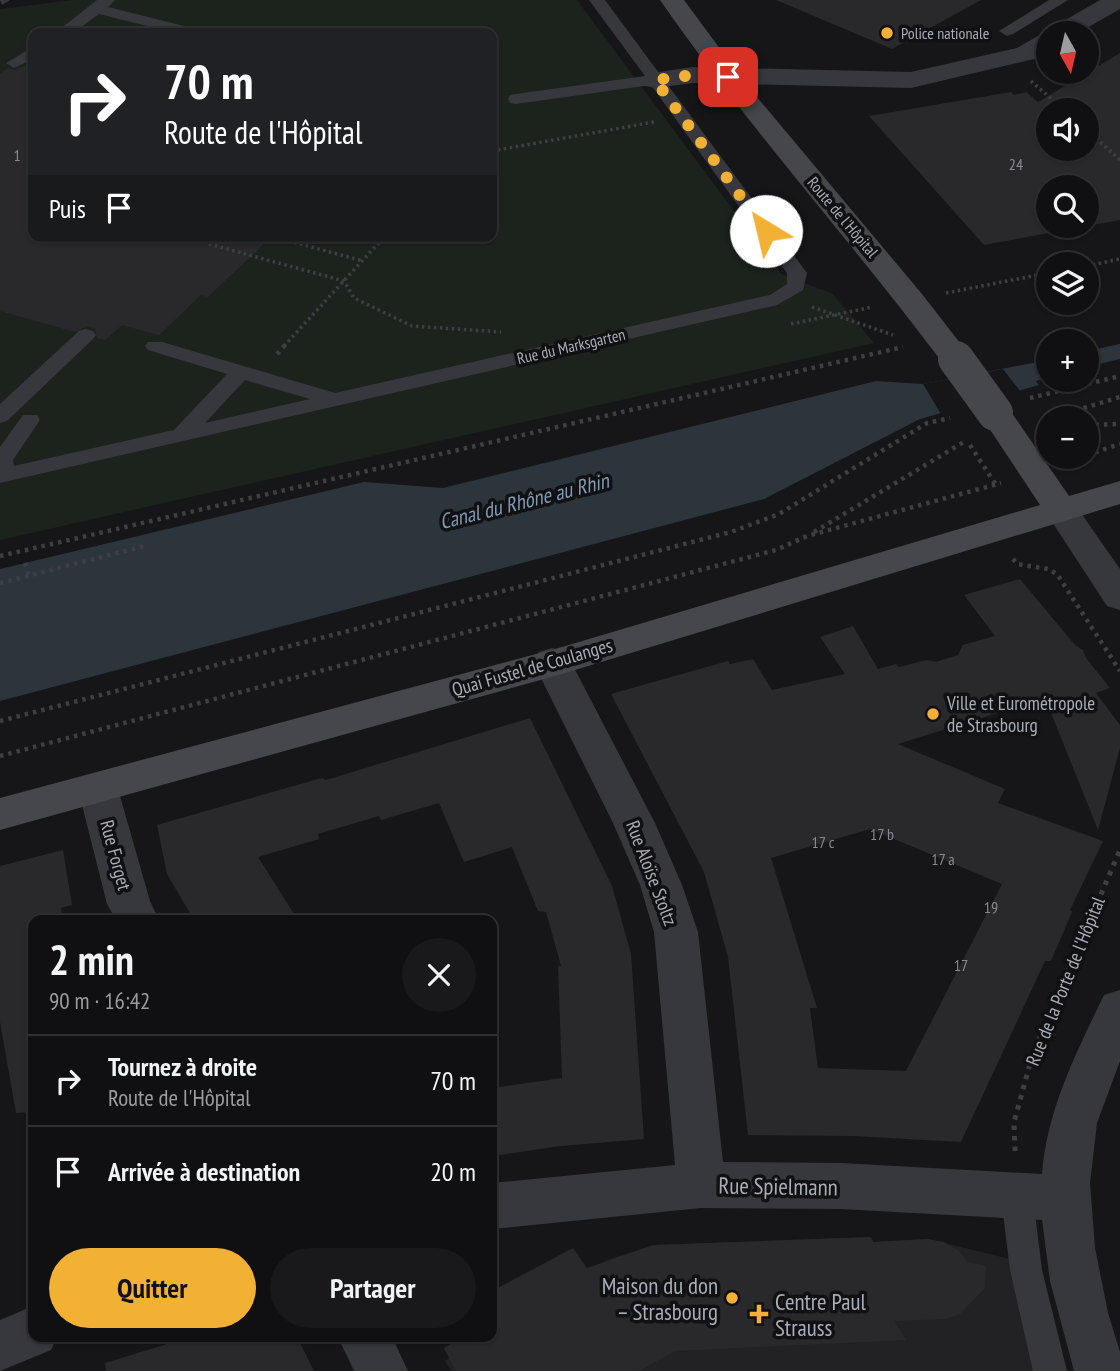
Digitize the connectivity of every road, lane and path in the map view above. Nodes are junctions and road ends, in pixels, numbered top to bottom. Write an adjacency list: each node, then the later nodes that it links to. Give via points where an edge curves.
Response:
1 (597, 0): 15 (lane, Rue du Marksgarten)
2 (672, 0): 13 (main road, Route de l'Hôpital)
3 (1060, 0): 9 (lane)
4 (1118, 0): 6 (street)
5 (102, 5): 7 (lane); 8 (lane)
6 (1081, 21)
7 (70, 28)
8 (178, 28)
9 (1007, 31)
10 (1036, 47): 13 (street, via 1025,54 911,80)
11 (28, 54): 12 (lane)
12 (5, 64)
13 (728, 77): 15 (street); 55 (main road, Route de l'Hôpital, bridge, via 916,305)
14 (1029, 79): 16 (path)
15 (655, 80): 17 (lane); 18 (lane, Rue du Marksgarten)
16 (1050, 98)
17 (516, 99)
18 (683, 117): 20 (path); 34 (lane, Rue du Marksgarten, via 797,273 796,286 777,299)
19 (1099, 141): 21 (path)
20 (497, 150)
21 (1120, 160)
22 (293, 242): 26 (path)
23 (380, 242): 26 (path)
24 (209, 244): 29 (path)
25 (1120, 259): 27 (path)
26 (363, 261): 29 (path)
27 (1099, 263)
28 (1036, 275): 30 (path)
29 (344, 281): 34 (path, via 354,298 412,326 519,334); 35 (path)
30 (940, 294)
31 (867, 308): 58 (path, via 838,314 895,335 904,347)
32 (86, 335): 41 (lane)
33 (155, 346): 35 (lane)
34 (531, 355): 39 (lane, Rue du Marksgarten)
35 (248, 374): 39 (lane); 47 (lane)
36 (1120, 376): 38 (path)
37 (1120, 397): 40 (path)
38 (1026, 399)
39 (333, 400): 47 (lane, Rue du Marksgarten)
40 (1090, 406)
41 (0, 416)
42 (952, 417): 66 (path, via 927,423 779,514 731,532)
43 (30, 420): 51 (lane, via 2,460)
44 (1120, 424): 45 (path)
45 (1099, 425)
46 (961, 430): 48 (path)
47 (181, 435): 51 (lane, Rue du Marksgarten)
48 (967, 440): 53 (path, via 996,485); 56 (path)
49 (1120, 444): 50 (path)
50 (1099, 451)
51 (2, 476)
52 (1120, 492): 55 (main road, Quai Fustel de Coulanges)
53 (958, 495): 54 (path); 56 (path)
54 (967, 505)
55 (1062, 511): 63 (street); 64 (main road, Quai Fustel de Coulanges)
56 (807, 536): 67 (path, via 763,554)
57 (145, 546): 61 (path)
58 (0, 556)
59 (25, 563): 61 (path)
60 (1017, 564): 65 (path, via 1057,574)
61 (29, 576): 62 (path)
62 (0, 583)
63 (1120, 597)
64 (552, 662): 68 (main road, Quai Fustel de Coulanges); 73 (street, Rue Aloïse Stoltz, via 634,823 676,932)
65 (1120, 671)
66 (0, 721)
67 (0, 756)
68 (98, 789): 69 (main road, Quai Fustel de Coulanges); 71 (street, Rue Forget)
69 (0, 814)
70 (1120, 850): 74 (path, Rue de la Porte de l'Hôpital, via 1033,1053 1014,1122)
71 (135, 915)
72 (1116, 1027): 74 (street)
73 (701, 1185): 74 (street, Rue Spielmann, via 841,1186); 75 (street, Rue Spielmann)
74 (1041, 1197): 80 (lane, via 1026,1270); 81 (street, via 1073,1274)
75 (497, 1205)
76 (28, 1334): 78 (street)
77 (367, 1342): 79 (street)
78 (0, 1347)
79 (382, 1371)
80 (1050, 1371)
81 (1100, 1371)

